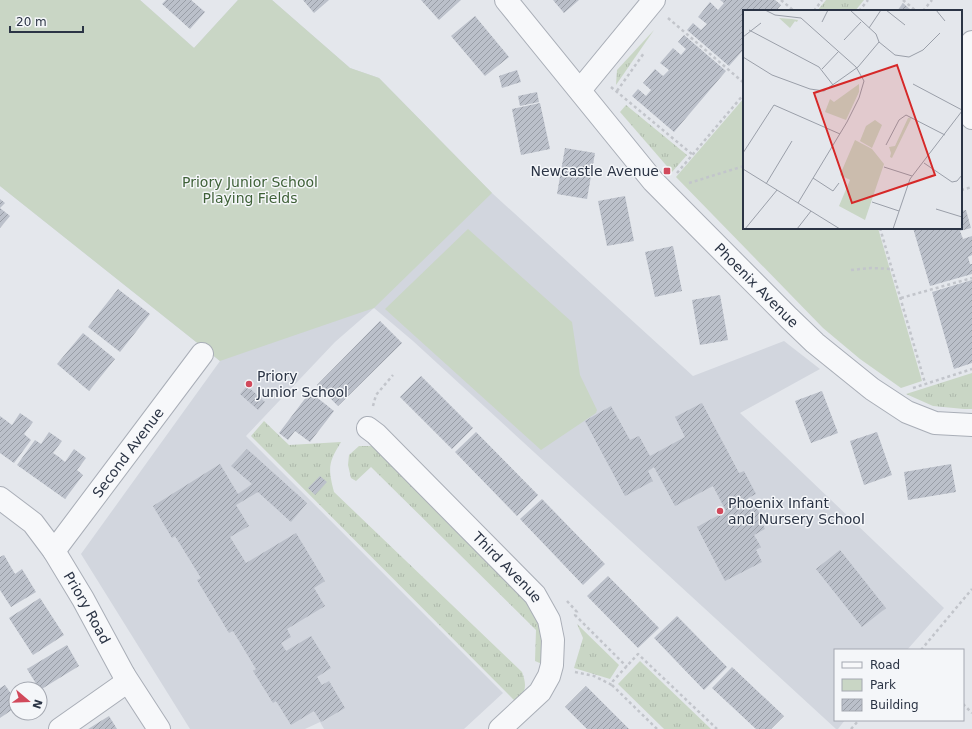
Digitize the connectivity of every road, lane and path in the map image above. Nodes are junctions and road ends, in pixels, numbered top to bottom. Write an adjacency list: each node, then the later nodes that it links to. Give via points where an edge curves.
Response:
1 (506, 0): 15 (street, Phoenix Avenue)
2 (781, 0): 8 (path)
3 (822, 0): 9 (path)
4 (868, 0): 10 (path)
5 (903, 0): 11 (path)
6 (932, 0): 12 (path)
7 (648, 7): 14 (path, via 658,10); 15 (street)
8 (793, 10)
9 (815, 10)
10 (860, 10)
11 (915, 10)
12 (924, 10)
13 (972, 42): 17 (street, via 967,55 964,83)
14 (743, 82)
15 (583, 86): 18 (path, via 605,82); 20 (street, Phoenix Avenue)
16 (743, 95): 18 (path)
17 (972, 118)
18 (693, 155): 20 (path, via 672,178)
19 (743, 166): 21 (path)
20 (653, 181): 34 (street, Phoenix Avenue, via 815,343 872,389 907,412 935,423)
21 (687, 184)
22 (972, 187): 23 (path)
23 (962, 190)
24 (880, 229): 25 (path)
25 (892, 269): 26 (path); 28 (path)
26 (851, 270)
27 (972, 278): 28 (path)
28 (901, 298): 32 (path)
29 (202, 354): 37 (street, Second Avenue)
30 (972, 369): 32 (path)
31 (393, 375): 35 (path, via 376,394)
32 (925, 383): 33 (path)
33 (906, 390)
34 (972, 425)
35 (368, 428): 40 (street, Third Avenue, via 535,595 549,620 553,640)
36 (0, 498): 37 (street, Priory Road, via 33,523)
37 (54, 551): 41 (street, Priory Road)
38 (972, 589): 39 (path)
39 (922, 649)
40 (552, 665): 42 (path, via 594,676); 48 (street, Third Avenue, via 540,692)
41 (124, 675): 46 (street, via 124,684); 47 (street, Priory Road)
42 (612, 685): 49 (path); 50 (path, via 638,654)
43 (964, 705): 44 (path)
44 (972, 712)
45 (858, 721): 51 (path)
46 (60, 729)
47 (159, 729)
48 (500, 729)
49 (657, 729)
50 (717, 729)
51 (851, 729)

